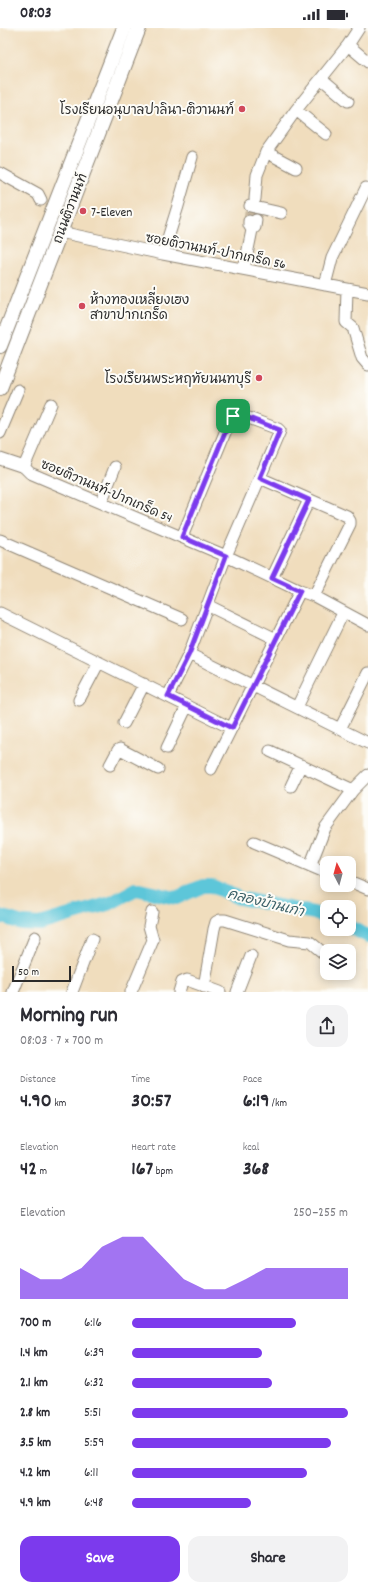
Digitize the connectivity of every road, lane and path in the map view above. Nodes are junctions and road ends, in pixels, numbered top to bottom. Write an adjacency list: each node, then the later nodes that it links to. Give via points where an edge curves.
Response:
1 (124, 28): 15 (main road, ถนนติวานนท์)
2 (140, 28): 18 (main road, ถนนติวานนท์)
3 (358, 28): 4 (street)
4 (348, 45): 5 (street); 6 (street)
5 (368, 62)
6 (322, 79): 7 (street); 8 (street)
7 (348, 101)
8 (296, 110): 9 (street); 10 (street)
9 (326, 134)
10 (266, 152): 12 (street); 16 (street, via 256,175)
11 (192, 157): 19 (street)
12 (296, 168)
13 (0, 173): 15 (street)
14 (366, 188): 21 (street, via 332,258)
15 (54, 206): 24 (main road, ถนนติวานนท์)
16 (253, 213): 17 (street); 20 (street)
17 (281, 213)
18 (60, 232): 19 (street, ซอยติวานนท์-ปากเกร็ด 56); 26 (main road, ถนนติวานนท์)
19 (163, 254): 20 (street, ซอยติวานนท์-ปากเกร็ด 56)
20 (244, 269): 21 (street, ซอยติวานนท์-ปากเกร็ด 56)
21 (325, 285): 22 (street, ซอยติวานนท์-ปากเกร็ด 56)
22 (346, 289): 23 (street, ซอยติวานนท์-ปากเกร็ด 56); 25 (street, via 346,322 353,328 362,358)
23 (368, 293)
24 (0, 346)
25 (368, 365)
26 (0, 388)
27 (18, 390): 29 (street)
28 (51, 404): 33 (street)
29 (0, 433)
30 (0, 458): 33 (street, ซอยติวานนท์-ปากเกร็ด 54)
31 (0, 466): 33 (street, ซอยติวานนท์-ปากเกร็ด 54, via 20,474)
32 (116, 467): 36 (street)
33 (27, 470): 36 (street, ซอยติวานนท์-ปากเกร็ด 54)
34 (260, 478): 35 (street); 37 (street, via 280,430 235,415 231,418); 39 (street)
35 (309, 500): 40 (street); 42 (street, via 347,516 350,521)
36 (101, 503): 37 (street, ซอยติวานนท์-ปากเกร็ด 54)
37 (182, 537): 39 (street, ซอยติวานนท์-ปากเกร็ด 54)
38 (0, 540): 46 (street)
39 (226, 556): 40 (street, ซอยติวานนท์-ปากเกร็ด 54); 43 (street)
40 (272, 578): 41 (street, ซอยติวานนท์-ปากเกร็ด 54)
41 (300, 591): 42 (street, ซอยติวานนท์-ปากเกร็ด 54); 48 (street)
42 (314, 596): 45 (street, ซอยติวานนท์-ปากเกร็ด 54)
43 (207, 605): 48 (street); 49 (street)
44 (0, 613): 50 (street)
45 (343, 613): 47 (street, ซอยติวานนท์-ปากเกร็ด 54); 57 (street)
46 (182, 619)
47 (368, 626)
48 (276, 639): 53 (street)
49 (189, 654): 53 (street); 54 (street)
50 (99, 662): 52 (street); 55 (street)
51 (368, 673): 60 (street)
52 (144, 684): 54 (street); 58 (street)
53 (253, 685): 57 (street); 59 (street)
54 (168, 696): 56 (street)
55 (79, 700)
56 (188, 706): 59 (street); 62 (street)
57 (297, 707): 60 (street)
58 (124, 723)
59 (232, 728): 67 (street)
60 (340, 728): 61 (street)
61 (368, 743)
62 (167, 748)
63 (270, 751): 65 (street)
64 (110, 765): 66 (street, via 120,749)
65 (301, 765): 69 (street); 70 (street)
66 (158, 769)
67 (211, 769)
68 (368, 775): 70 (street)
69 (291, 786)
70 (353, 790): 72 (street, via 325,828)
71 (254, 842): 72 (street)
72 (310, 866): 73 (street)
73 (320, 870)
74 (356, 884): 75 (street)
75 (368, 889)
76 (152, 912): 84 (street, via 149,926 153,940)
77 (35, 937): 82 (street)
78 (92, 939): 83 (street)
79 (320, 950): 81 (street, via 310,942 289,940 220,920 216,922 214,929)
80 (252, 956): 87 (street)
81 (204, 987): 85 (street, via 184,980); 86 (street)
82 (13, 992)
83 (72, 992)
84 (131, 992)
85 (179, 992)
86 (220, 992)
87 (237, 992)

